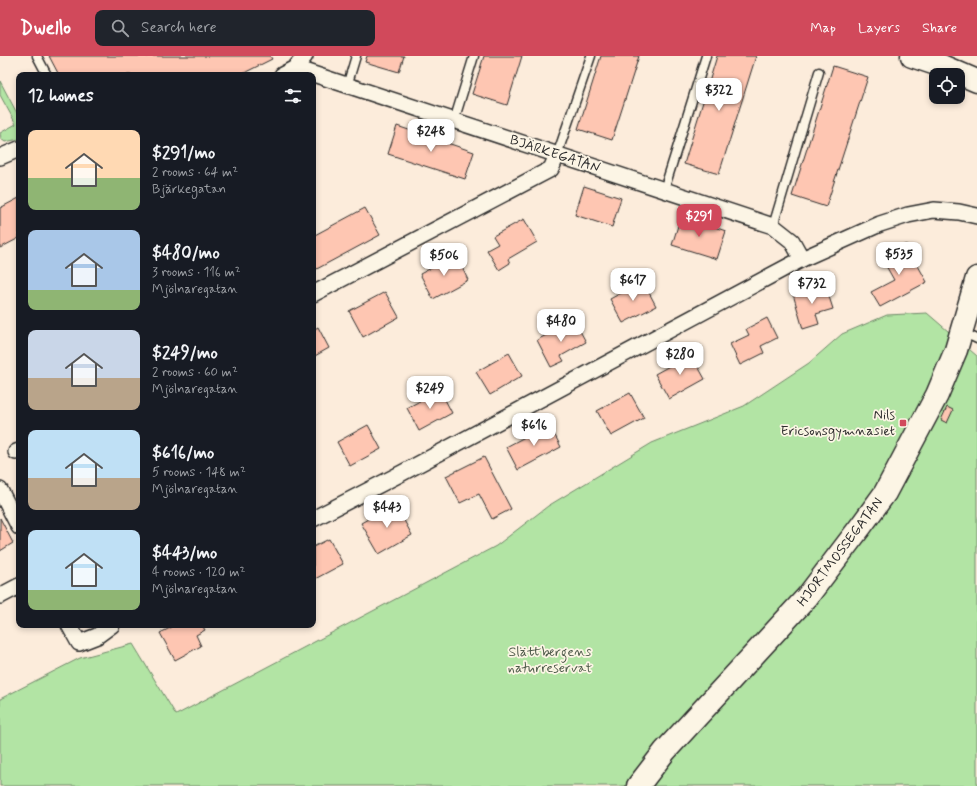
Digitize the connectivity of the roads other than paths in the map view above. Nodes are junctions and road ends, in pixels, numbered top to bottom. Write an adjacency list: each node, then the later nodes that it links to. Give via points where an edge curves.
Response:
1 (37, 56): 8 (lane)
2 (356, 56): 13 (lane)
3 (474, 56): 14 (lane)
4 (591, 56): 16 (lane)
5 (706, 56): 18 (lane)
6 (912, 56): 12 (street)
7 (296, 63): 9 (street, BJÄRKEGATAN)
8 (45, 72)
9 (316, 72)
10 (316, 72): 13 (street, BJÄRKEGATAN)
11 (819, 72): 20 (lane)
12 (977, 81)
13 (347, 86): 14 (street, BJÄRKEGATAN)
14 (454, 121): 16 (street, BJÄRKEGATAN)
15 (16, 150): 17 (street)
16 (557, 155): 18 (street, BJÄRKEGATAN); 23 (street, via 551,168)
17 (0, 157)
18 (664, 190): 20 (street, BJÄRKEGATAN)
19 (977, 216): 21 (street, via 934,210 908,215 880,224)
20 (773, 226): 21 (street, BJÄRKEGATAN, via 792,241)
21 (802, 259): 27 (street)
22 (977, 278): 24 (street, HJORTMOSSEGATAN)
23 (316, 292)
24 (973, 303): 25 (street, HJORTMOSSEGATAN)
25 (969, 335): 33 (street, HJORTMOSSEGATAN, via 956,350 927,414 885,493 807,597 666,751)
26 (0, 490): 28 (street)
27 (316, 517)
28 (16, 521)
29 (16, 588): 30 (street)
30 (0, 596)
31 (71, 628): 32 (street, via 79,643 97,636)
32 (108, 628)
33 (638, 786)

